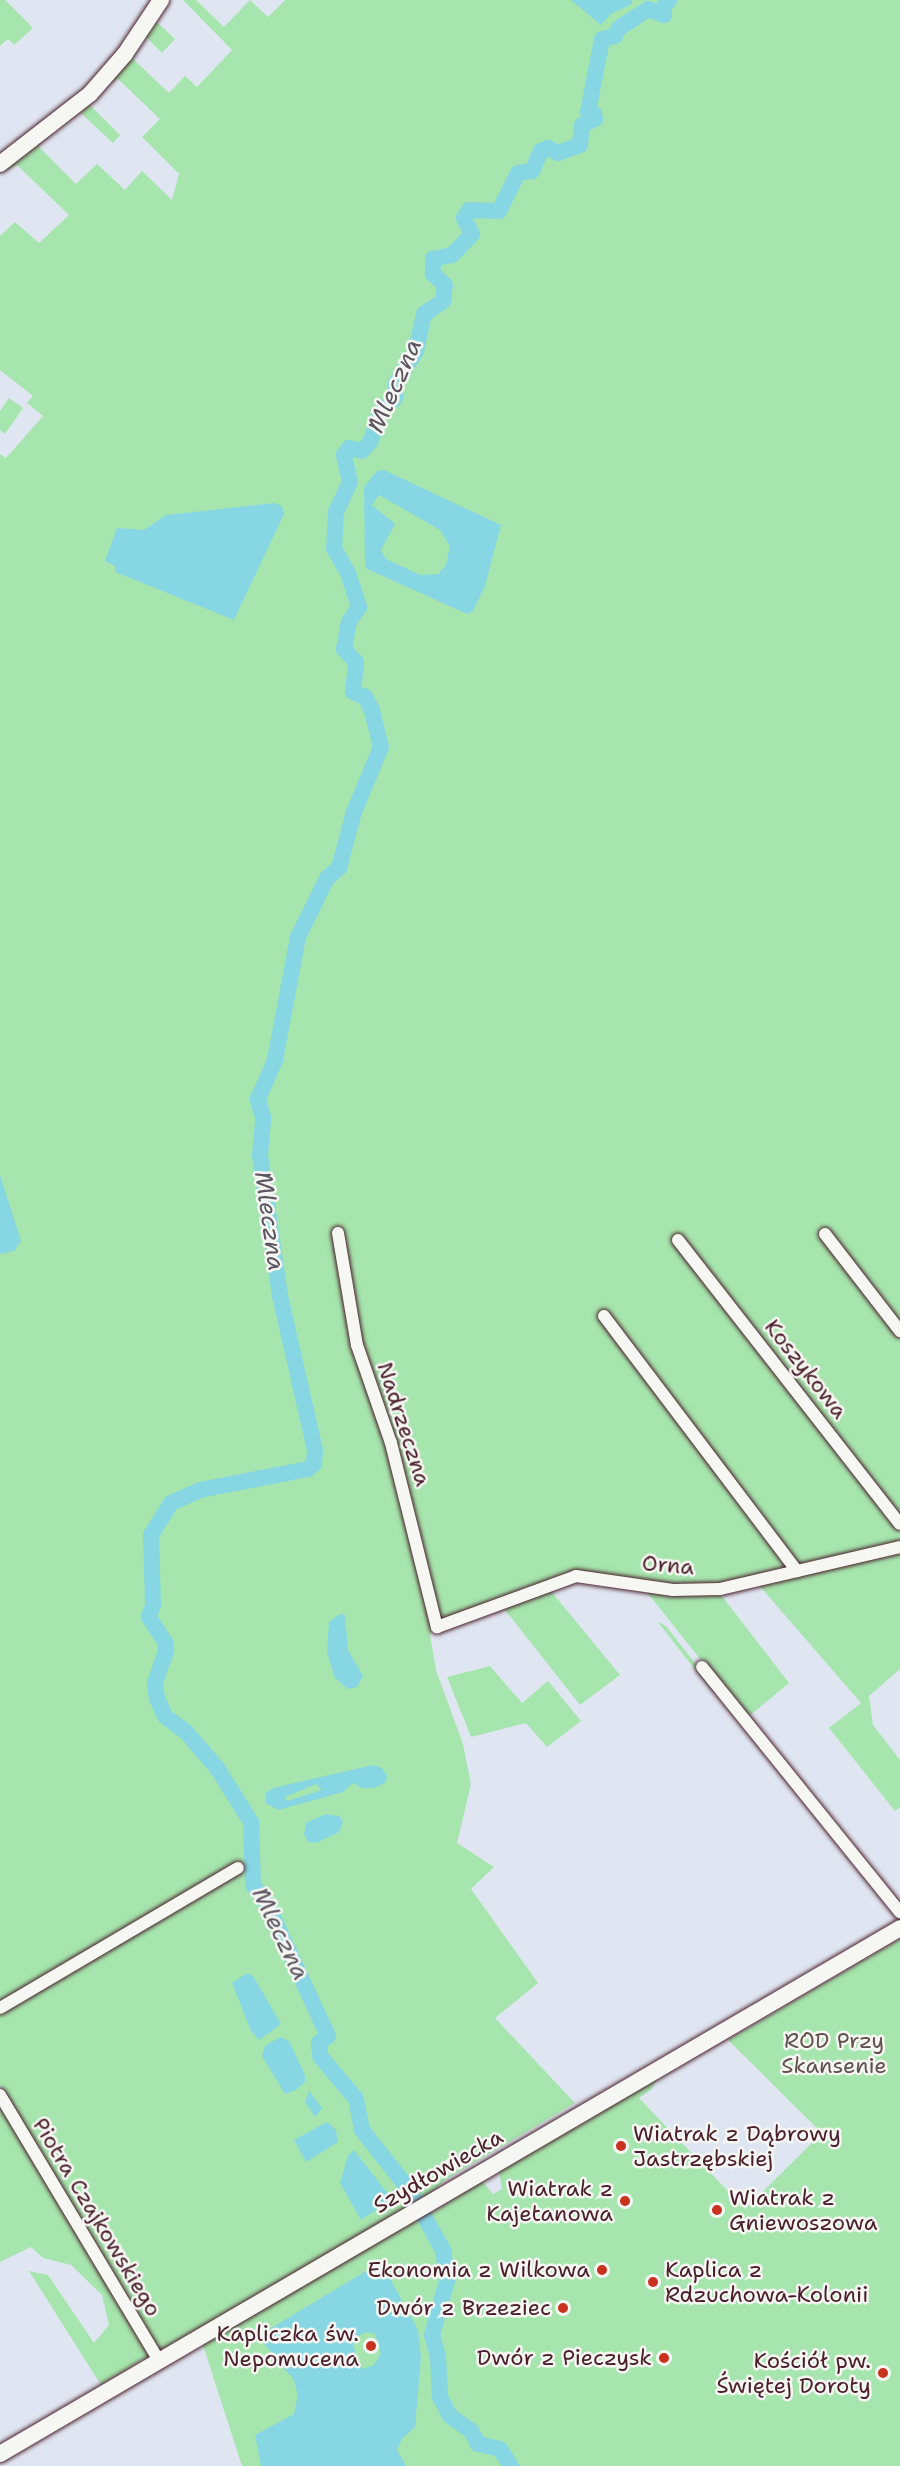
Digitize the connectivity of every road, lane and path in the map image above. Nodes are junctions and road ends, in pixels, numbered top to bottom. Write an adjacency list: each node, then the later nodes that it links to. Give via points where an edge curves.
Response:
1 (161, 0): 2 (street, via 124,54 90,94)
2 (0, 164)
3 (338, 1233): 11 (street, Nadrzeczna, via 357,1345 391,1443)
4 (825, 1234): 7 (street)
5 (678, 1240): 8 (street, Koszykowa)
6 (604, 1316): 10 (street)
7 (900, 1331)
8 (900, 1524)
9 (900, 1547): 10 (street, Orna)
10 (797, 1571): 11 (street, Orna, via 720,1589 673,1590 576,1576)
11 (437, 1627)
12 (702, 1667): 14 (street)
13 (238, 1868): 16 (street)
14 (900, 1912)
15 (900, 1928): 18 (street, Szydłowiecka)
16 (0, 2008)
17 (0, 2095): 18 (street, Piotra Czajkowskiego)
18 (159, 2361): 19 (street, Szydłowiecka)
19 (0, 2454)

